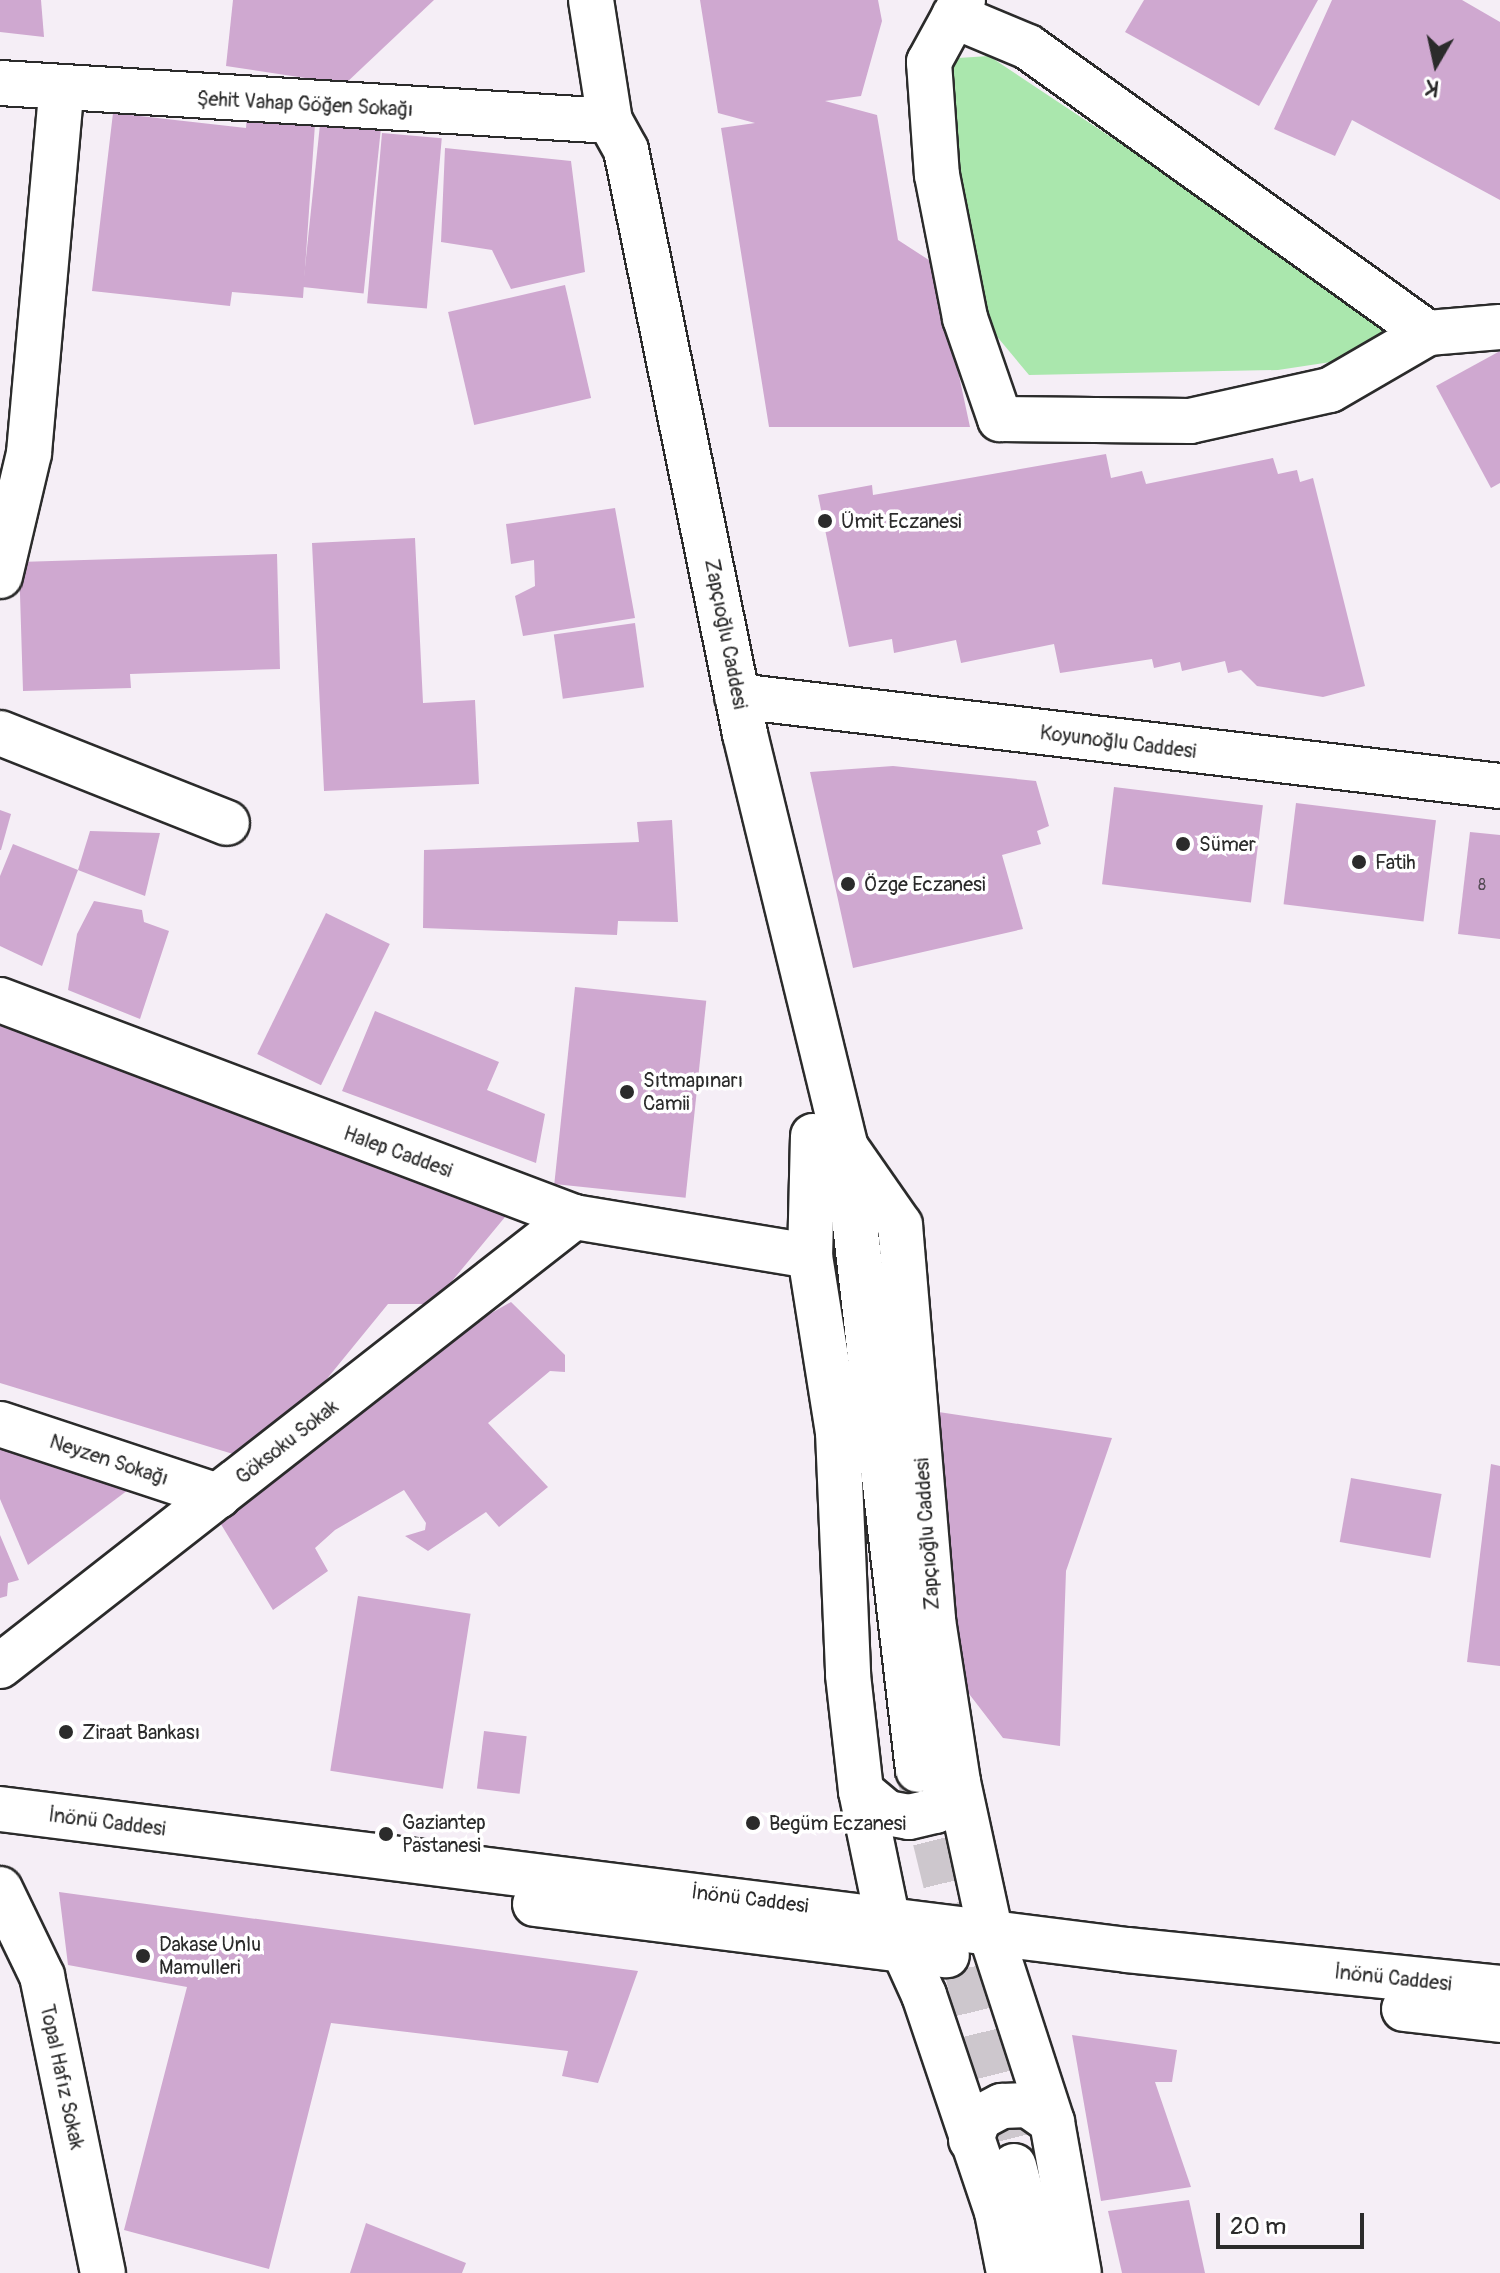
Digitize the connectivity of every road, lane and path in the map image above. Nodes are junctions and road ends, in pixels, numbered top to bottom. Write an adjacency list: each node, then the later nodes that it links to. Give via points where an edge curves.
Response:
1 (591, 0): 5 (main road, Zapçıoğlu Caddesi)
2 (959, 8): 7 (main road, via 1028,47); 7 (main road, via 929,62 937,175 965,318 1000,419 1190,421 1330,390)
3 (0, 83): 4 (main road, Şehit Vahap Göğen Sokağı)
4 (61, 91): 5 (main road, Şehit Vahap Göğen Sokağı); 8 (main road, via 29,453)
5 (610, 121): 9 (main road, Zapçıoğlu Caddesi, via 626,150); 14 (main road, Zapçıoğlu Caddesi, via 598,154 713,713)
6 (1500, 327): 7 (main road)
7 (1428, 333)
8 (0, 576)
9 (737, 696): 11 (main road, Koyunoğlu Caddesi); 14 (main road, Zapçıoğlu Caddesi)
10 (0, 733): 12 (main road)
11 (1500, 786)
12 (227, 823)
13 (0, 1000): 15 (main road, Halep Caddesi)
14 (829, 1141): 16 (main road, Zapçıoğlu Caddesi); 20 (main road, Zapçıoğlu Caddesi); 20 (main road, Zapçıoğlu Caddesi, via 900,1225 933,1620)
15 (574, 1217): 16 (main road, Halep Caddesi); 18 (main road, Göksoku Sokak)
16 (810, 1256): 21 (main road, Zapçıoğlu Caddesi, via 838,1432 848,1675)
17 (0, 1424): 18 (main road, Neyzen Sokağı)
18 (218, 1496): 19 (main road, Göksoku Sokak)
19 (0, 1666)
20 (938, 1776): 21 (main road, via 935,1811 909,1817 887,1813); 26 (main road, Zapçıoğlu Caddesi)
21 (861, 1791): 25 (main road, Zapçıoğlu Caddesi)
22 (0, 1809): 25 (main road, İnönü Caddesi)
23 (0, 1840): 25 (main road, İnönü Caddesi)
24 (0, 1889): 32 (main road, Topal Hafız Sokak, via 42,1976)
25 (895, 1932): 26 (main road, İnönü Caddesi); 30 (main road, Zapçıoğlu Caddesi, via 924,1995)
26 (996, 1948): 27 (main road, İnönü Caddesi); 28 (main road, İnönü Caddesi); 29 (main road, Zapçıoğlu Caddesi)
27 (1500, 1988)
28 (1500, 2020)
29 (1052, 2122): 30 (main road, via 1028,2105 1002,2106 979,2118); 35 (main road, Zapçıoğlu Caddesi)
30 (971, 2140): 33 (main road, Zapçıoğlu Caddesi, via 997,2212)
31 (1014, 2166): 34 (main road)
32 (108, 2272)
33 (1009, 2273)
34 (1042, 2273)
35 (1079, 2273)

